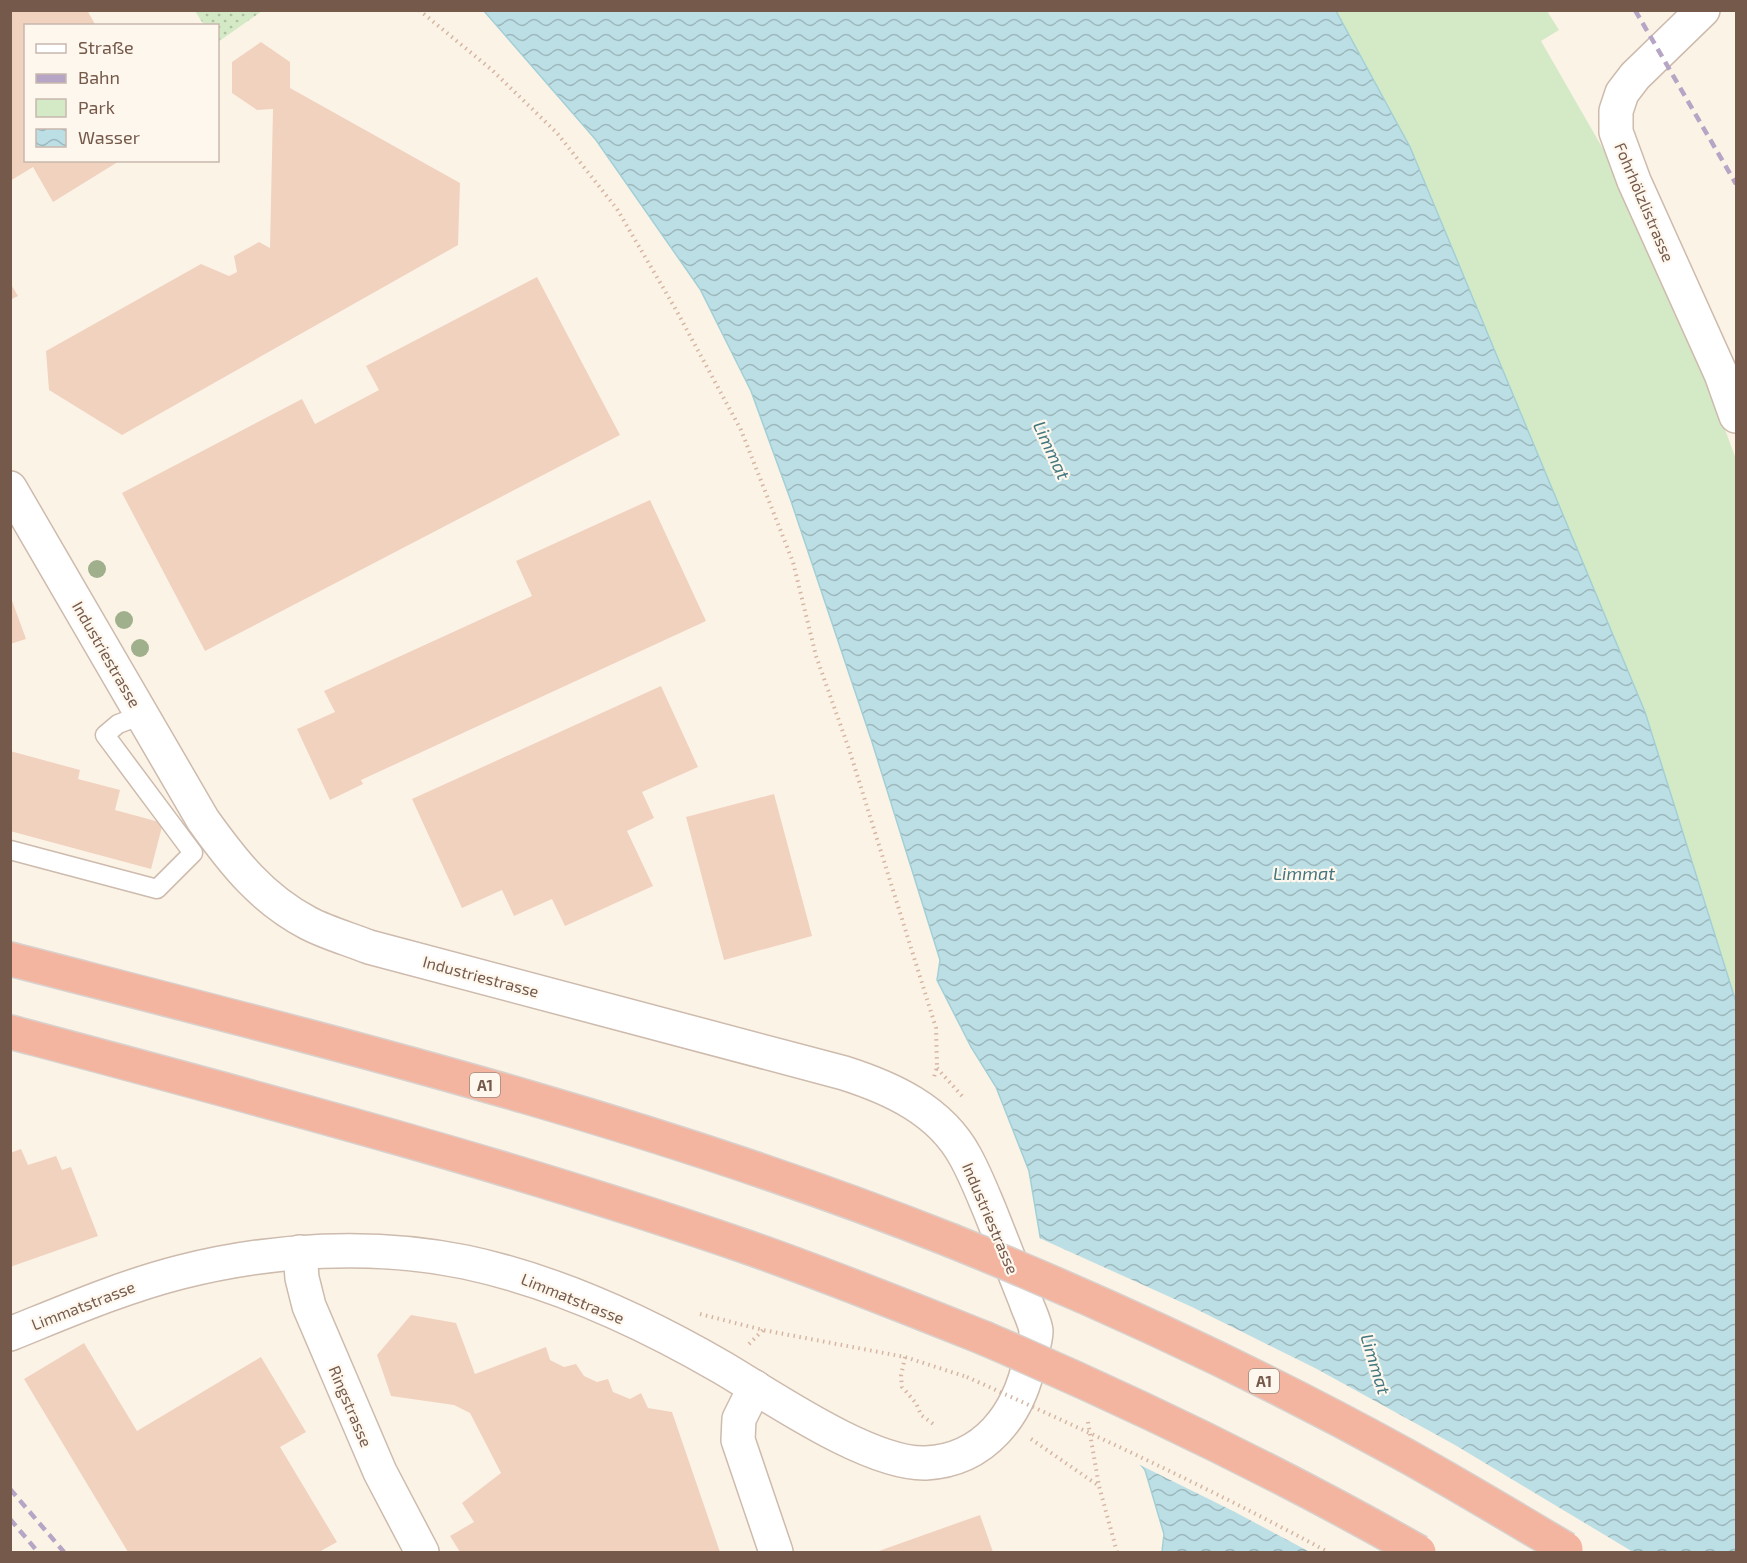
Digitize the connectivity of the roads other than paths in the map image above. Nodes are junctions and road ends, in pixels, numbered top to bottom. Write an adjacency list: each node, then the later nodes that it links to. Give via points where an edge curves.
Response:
1 (1703, 10): 2 (street, Fohrhölzlistrasse, via 1622,93 1616,111 1616,132)
2 (1737, 416)
3 (10, 488): 4 (street, Industriestrasse)
4 (142, 715): 5 (lane, via 118,724 105,735 193,853 157,890); 9 (street, Industriestrasse, via 202,820 234,863 270,899 309,924 369,947 844,1073 897,1093 924,1110 946,1129 963,1153)
5 (10, 850)
6 (10, 959): 15 (highway, A1, bridge, via 603,1119 853,1202 1089,1298 1246,1372 1407,1456)
7 (10, 1032): 14 (highway, bridge, via 409,1140 603,1199 815,1271 984,1338 1120,1398 1212,1442)
8 (300, 1252): 10 (street, Limmatstrasse, via 234,1260 142,1283); 11 (street, Limmatstrasse, via 412,1254 519,1276 621,1316); 12 (street, Ringstrasse, via 309,1305 380,1472)
9 (1036, 1330): 11 (street, Limmatstrasse, via 1027,1375 1015,1407 993,1436 955,1457 929,1463 878,1453)
10 (10, 1334)
11 (755, 1387): 13 (street, via 739,1419 738,1440)
12 (422, 1552)
13 (776, 1552)
14 (1419, 1552)
15 (1572, 1552)

